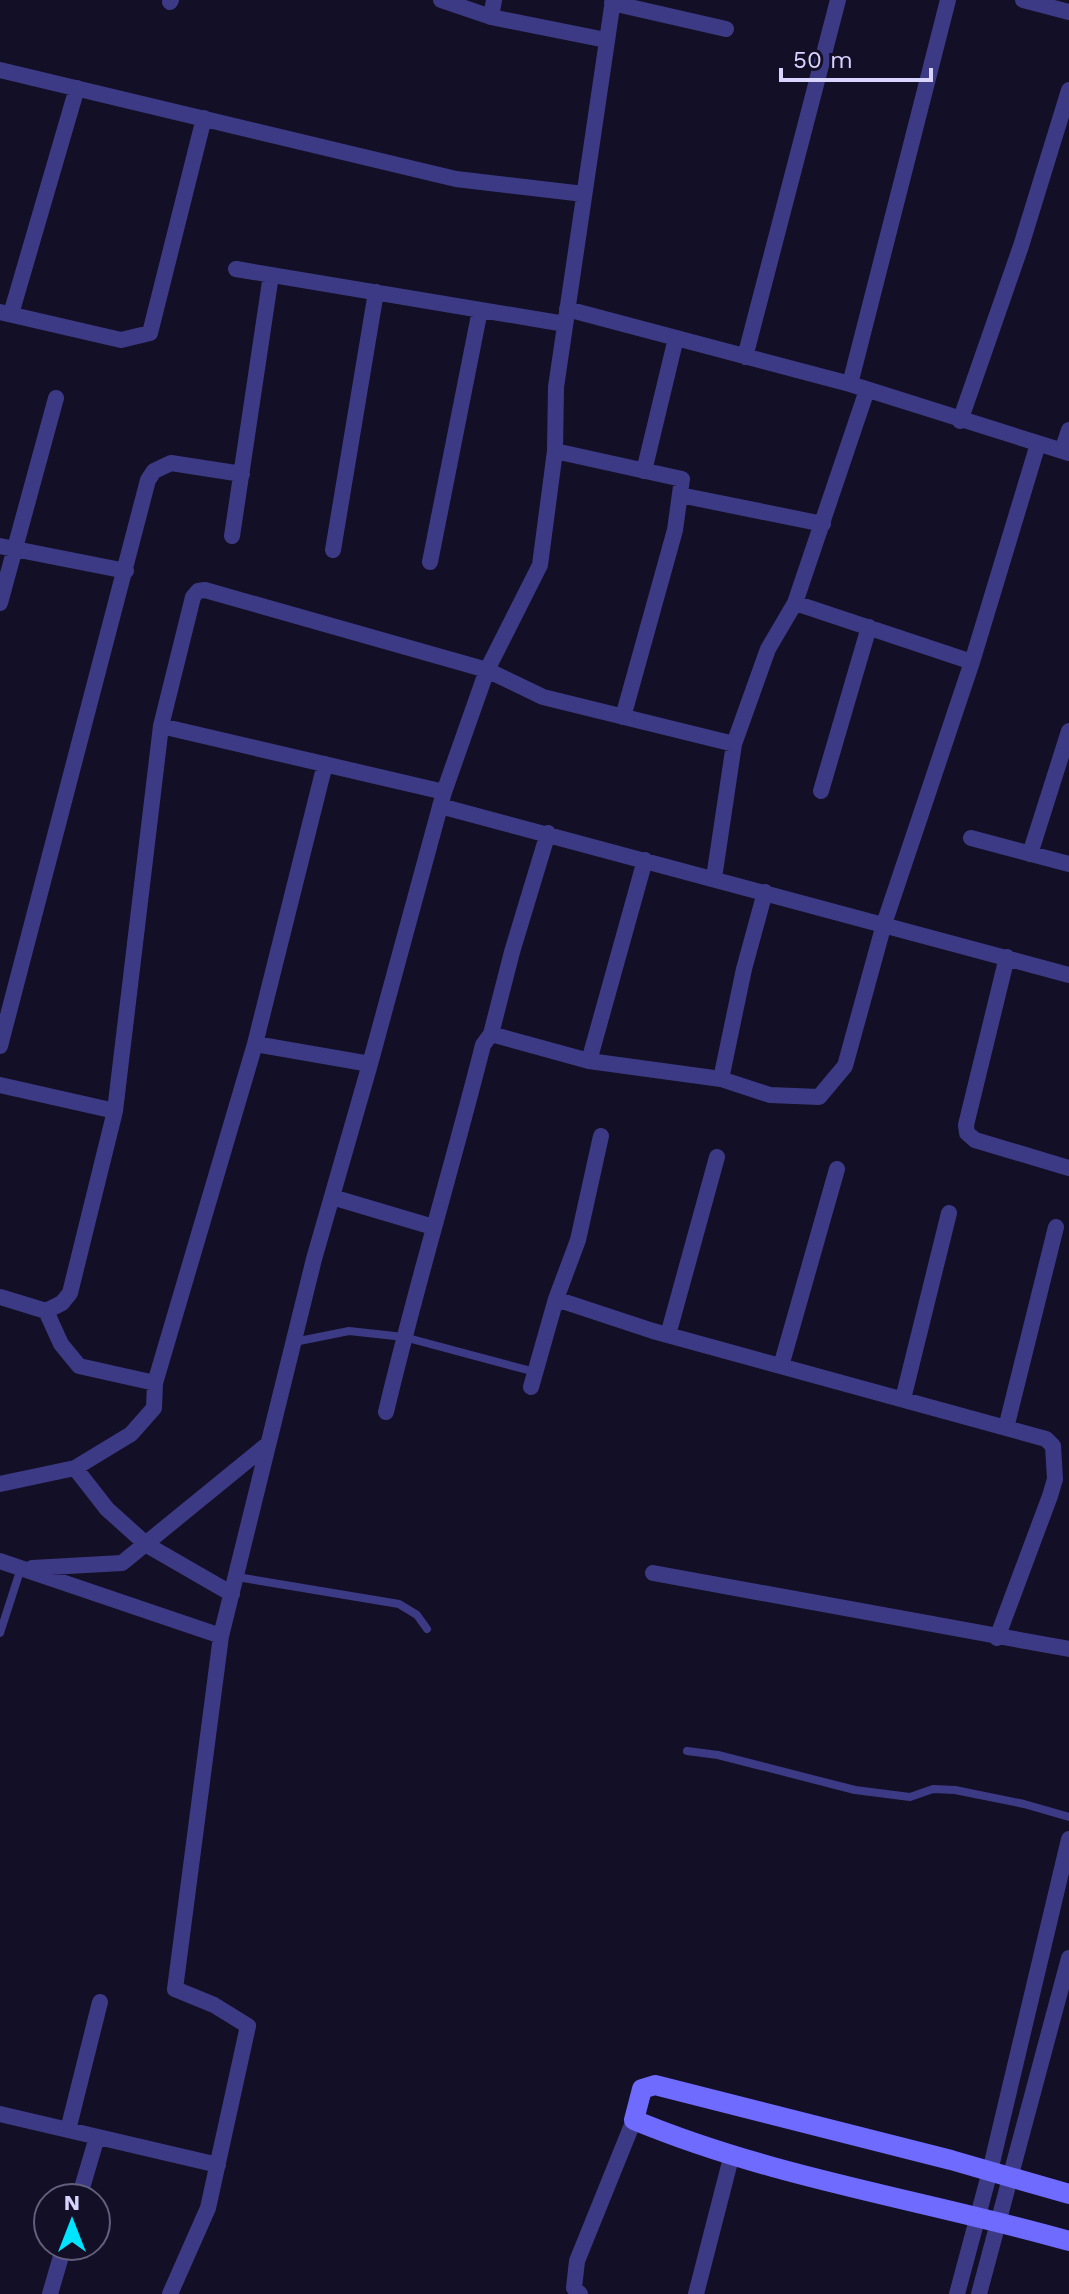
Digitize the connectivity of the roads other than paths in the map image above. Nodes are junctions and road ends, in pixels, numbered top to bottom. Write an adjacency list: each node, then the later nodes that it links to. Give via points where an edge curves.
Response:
1 (441, 0): 6 (street)
2 (838, 0): 22 (street)
3 (948, 0): 23 (street)
4 (1023, 0): 7 (street)
5 (613, 2): 8 (street); 9 (street)
6 (493, 8): 9 (street)
7 (1069, 12)
8 (726, 29)
9 (606, 40): 14 (street)
10 (0, 70): 11 (street)
11 (77, 88): 13 (street); 19 (street)
12 (1069, 90): 26 (street)
13 (204, 118): 14 (street, via 456,179); 19 (street, via 150,333 121,340)
14 (584, 194): 20 (street)
15 (236, 269): 16 (street)
16 (271, 275): 17 (street); 32 (street)
17 (376, 292): 18 (street); 37 (street)
18 (480, 310): 20 (street); 38 (street)
19 (5, 313)
20 (566, 316): 21 (street); 29 (street, via 556,387)
21 (676, 338): 22 (street); 31 (street)
22 (745, 357): 23 (street)
23 (850, 384): 24 (street)
24 (867, 390): 26 (street); 34 (street)
25 (56, 398): 36 (street)
26 (960, 421): 28 (street)
27 (1069, 430): 30 (street)
28 (1038, 444): 30 (street); 43 (street)
29 (555, 451): 31 (street); 44 (street, via 540,565)
30 (1066, 452)
31 (644, 471): 33 (street, via 682,479)
32 (242, 474): 35 (street); 39 (street, via 171,463 154,471)
33 (680, 495): 34 (street); 45 (street)
34 (823, 524): 41 (street)
35 (232, 536)
36 (6, 547): 39 (street); 40 (street)
37 (333, 550)
38 (430, 562)
39 (126, 571): 64 (street)
40 (0, 603)
41 (795, 603): 42 (street); 48 (street, via 768,649)
42 (869, 627): 43 (street); 50 (street)
43 (972, 662): 59 (street)
44 (487, 670): 45 (street, via 543,697); 46 (street, via 198,591); 51 (street)
45 (623, 717): 48 (street)
46 (161, 726): 49 (street); 69 (street)
47 (1069, 731): 54 (street)
48 (734, 744): 57 (street)
49 (325, 764): 51 (street); 63 (street)
50 (821, 791)
51 (442, 799): 52 (street); 66 (street)
52 (548, 833): 55 (street); 62 (street)
53 (971, 838): 54 (street)
54 (1030, 854): 56 (street)
55 (645, 860): 57 (street); 65 (street)
56 (1069, 864)
57 (714, 878): 58 (street)
58 (765, 892): 59 (street); 67 (street)
59 (884, 924): 60 (street); 67 (street, via 845,1066 819,1097 770,1095)
60 (1007, 957): 61 (street); 72 (street, via 967,1133 975,1140)
61 (1069, 975)
62 (491, 1034): 65 (street); 76 (street, via 483,1045)
63 (255, 1044): 66 (street); 86 (street)
64 (0, 1046)
65 (589, 1061): 67 (street)
66 (370, 1064): 74 (street)
67 (721, 1079)
68 (0, 1085): 69 (street)
69 (115, 1111): 80 (street, via 70,1293)
70 (601, 1136): 79 (street, via 578,1240)
71 (717, 1157): 81 (street)
72 (1069, 1168)
73 (837, 1169): 84 (street)
74 (332, 1197): 76 (street); 83 (street)
75 (949, 1213): 87 (street)
76 (433, 1227): 82 (street)
77 (1056, 1227): 89 (street)
78 (0, 1297): 80 (street)
79 (556, 1299): 81 (street); 85 (street)
80 (46, 1311): 86 (street, via 61,1344 79,1366)
81 (668, 1335): 84 (street)
82 (404, 1337): 83 (lane, via 349,1331); 85 (lane); 88 (street)
83 (293, 1342): 90 (street)
84 (781, 1366): 87 (street)
85 (533, 1379)
86 (155, 1383): 91 (street, via 154,1408 131,1434)
87 (903, 1399): 89 (street)
88 (386, 1412)
89 (1006, 1428): 101 (street, via 1046,1439 1053,1446 1055,1479)
90 (268, 1444): 93 (street); 97 (street)
91 (75, 1468): 92 (street); 93 (street, via 107,1509)
92 (0, 1484)
93 (147, 1545): 95 (street, via 122,1563); 97 (street)
94 (0, 1561): 95 (street)
95 (21, 1568): 99 (lane); 100 (street)
96 (653, 1573): 101 (street)
97 (234, 1585): 98 (lane, via 399,1604); 100 (street)
98 (427, 1629)
99 (0, 1633)
100 (221, 1636): 115 (street, via 175,1989 248,2026)
101 (997, 1638): 102 (street)
102 (1069, 1649)
103 (687, 1751): 104 (lane, via 855,1790 910,1797 933,1789 955,1790)
104 (1069, 1817)
105 (1069, 1839): 107 (street)
106 (1069, 1958): 108 (street)
107 (1033, 1989): 108 (street); 116 (street)
108 (1064, 1996): 117 (street)
109 (100, 2002): 112 (street)
110 (0, 2114): 112 (street)
111 (634, 2120): 114 (street); 116 (street, via 642,2089 655,2085); 126 (street, via 577,2261 574,2288)
112 (68, 2130): 113 (street)
113 (97, 2137): 115 (street); 118 (street)
114 (732, 2154): 120 (street); 127 (street)
115 (218, 2165): 125 (street, via 208,2208)
116 (990, 2171): 117 (street); 120 (street)
117 (1010, 2177): 119 (street); 121 (street)
118 (84, 2182)
119 (1069, 2194)
120 (977, 2218): 121 (street); 128 (street)
121 (998, 2223): 122 (street); 129 (street)
122 (1069, 2241)
123 (59, 2262): 124 (street)
124 (50, 2294)
125 (170, 2294)
126 (580, 2294)
127 (696, 2294)
128 (957, 2294)
129 (979, 2294)

